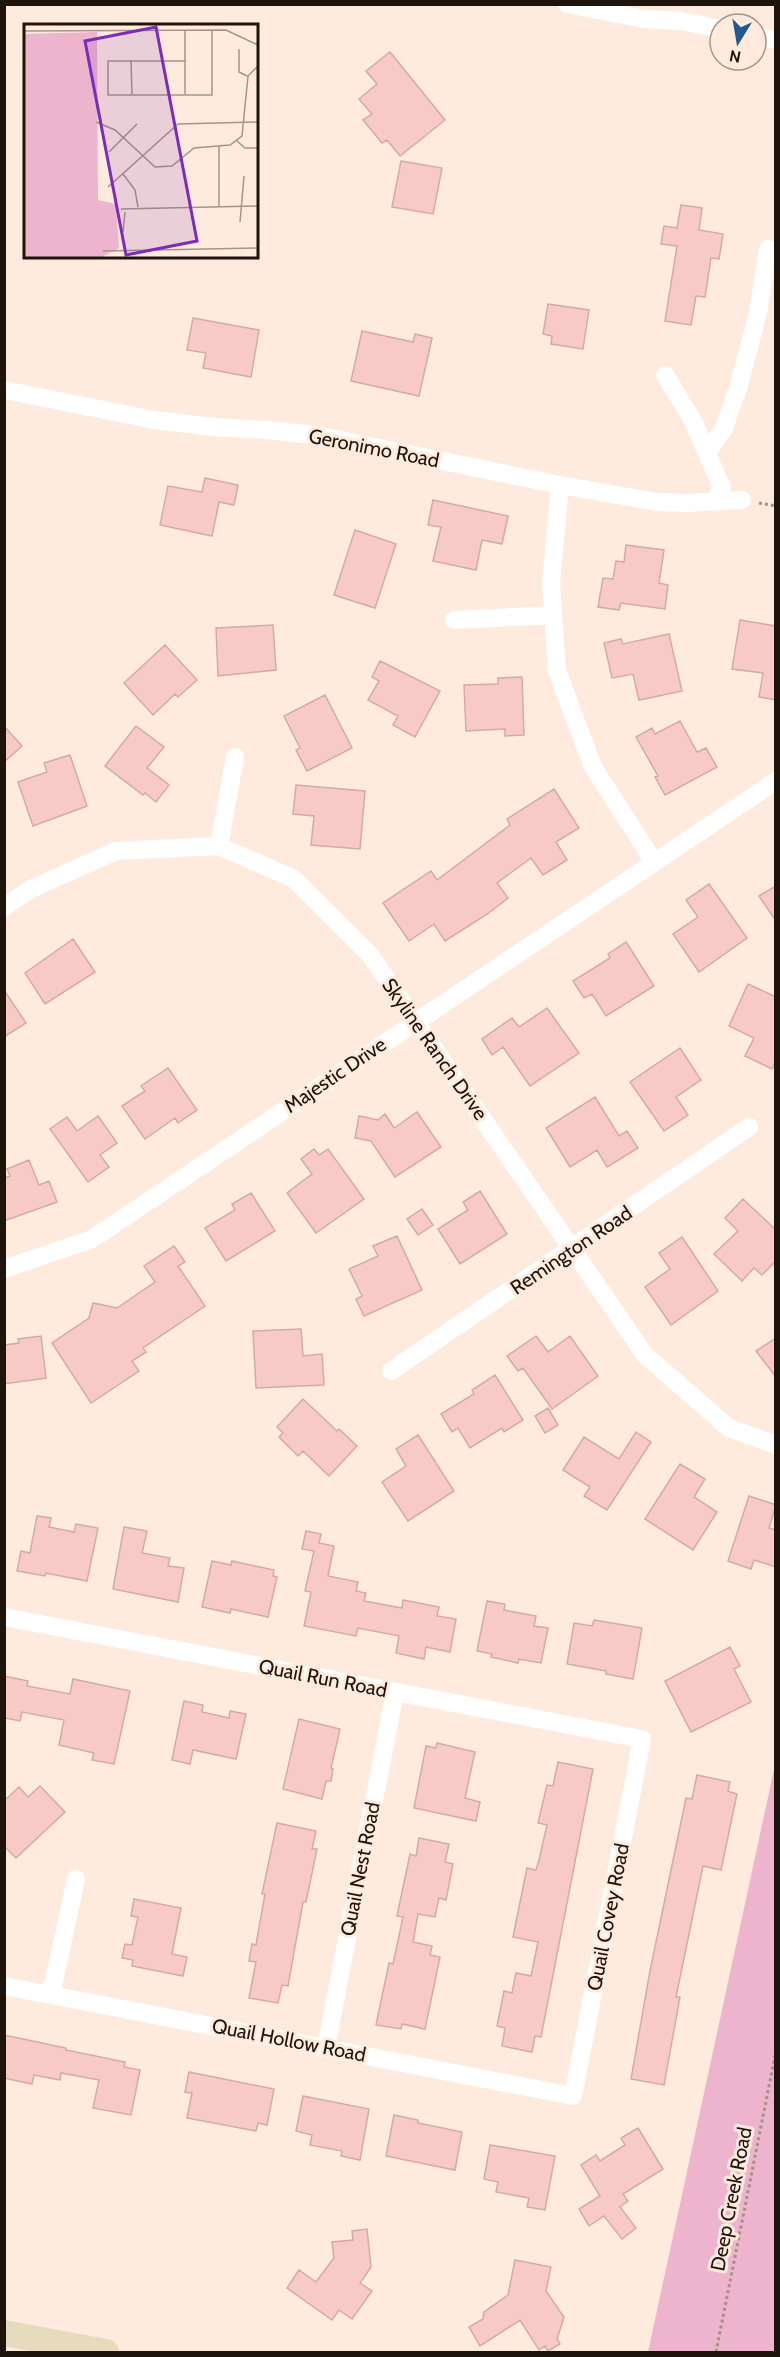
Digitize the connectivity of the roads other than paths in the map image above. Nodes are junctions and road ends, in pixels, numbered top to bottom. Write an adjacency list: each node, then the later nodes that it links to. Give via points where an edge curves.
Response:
1 (567, 4): 2 (street)
2 (644, 12): 3 (street)
3 (708, 27)
4 (768, 249): 7 (street, via 758,313 739,385 724,428)
5 (665, 375): 7 (street, via 693,420)
6 (4, 390): 8 (street, Geronimo Road, via 154,420 321,436)
7 (707, 453): 10 (street, via 722,488)
8 (560, 485): 10 (street, Geronimo Road, via 657,502); 11 (street, via 551,583)
9 (742, 500): 10 (street, Geronimo Road)
10 (715, 501)
11 (553, 615): 12 (street); 16 (street, via 557,671 593,767)
12 (454, 620)
13 (235, 757): 15 (street)
14 (776, 781): 16 (street, Majestic Drive)
15 (219, 846): 17 (street, Skyline Ranch Drive, via 116,851 31,889); 18 (street, Skyline Ranch Drive, via 294,879 370,955)
16 (654, 862): 18 (street, Majestic Drive)
17 (4, 907)
18 (415, 1021): 20 (street, Skyline Ranch Drive); 21 (street, Majestic Drive, via 92,1239)
19 (749, 1127): 20 (street, Remington Road)
20 (572, 1249): 22 (street, Remington Road); 23 (street, Skyline Ranch Drive, via 645,1354 729,1428)
21 (4, 1269)
22 (391, 1371)
23 (776, 1445)
24 (4, 1617): 25 (street, Quail Run Road)
25 (394, 1692): 26 (street, Quail Run Road); 30 (street, Quail Nest Road)
26 (642, 1739): 31 (street, Quail Covey Road)
27 (76, 1879): 29 (street)
28 (4, 1986): 29 (street, Quail Hollow Road)
29 (51, 1995): 30 (street, Quail Hollow Road)
30 (326, 2047): 31 (street, Quail Hollow Road)
31 (573, 2096)
32 (4, 2333): 33 (street)
33 (106, 2352)

